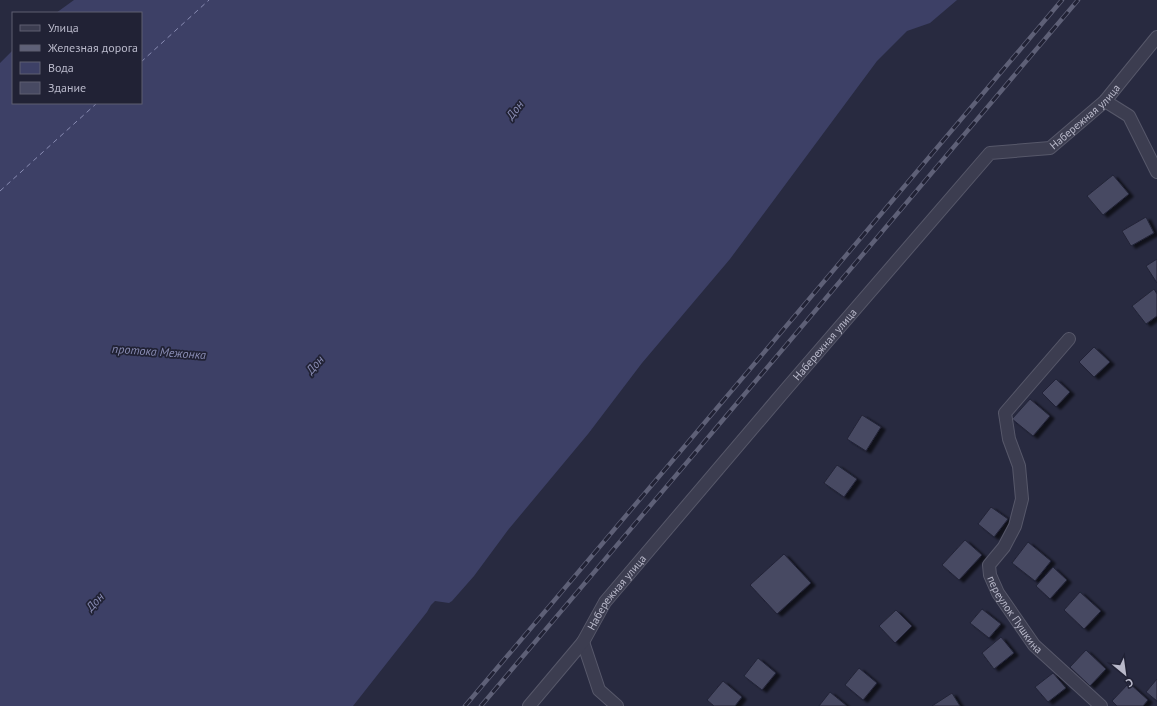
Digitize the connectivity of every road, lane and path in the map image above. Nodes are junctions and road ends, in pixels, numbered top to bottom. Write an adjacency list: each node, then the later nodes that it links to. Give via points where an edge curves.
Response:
1 (1157, 37): 2 (street, Набережная улица)
2 (1105, 101): 3 (street, via 1129,116); 5 (street, Набережная улица, via 1050,148 990,153 605,602)
3 (1157, 172)
4 (1069, 339): 8 (street, переулок Пушкина, via 1005,413 1009,439 1020,466 1022,499 1015,526 1004,547 989,565 990,575 998,593 1034,645)
5 (583, 642): 6 (street, Набережная улица); 7 (street, via 599,690)
6 (529, 706)
7 (616, 706)
8 (1101, 706)

